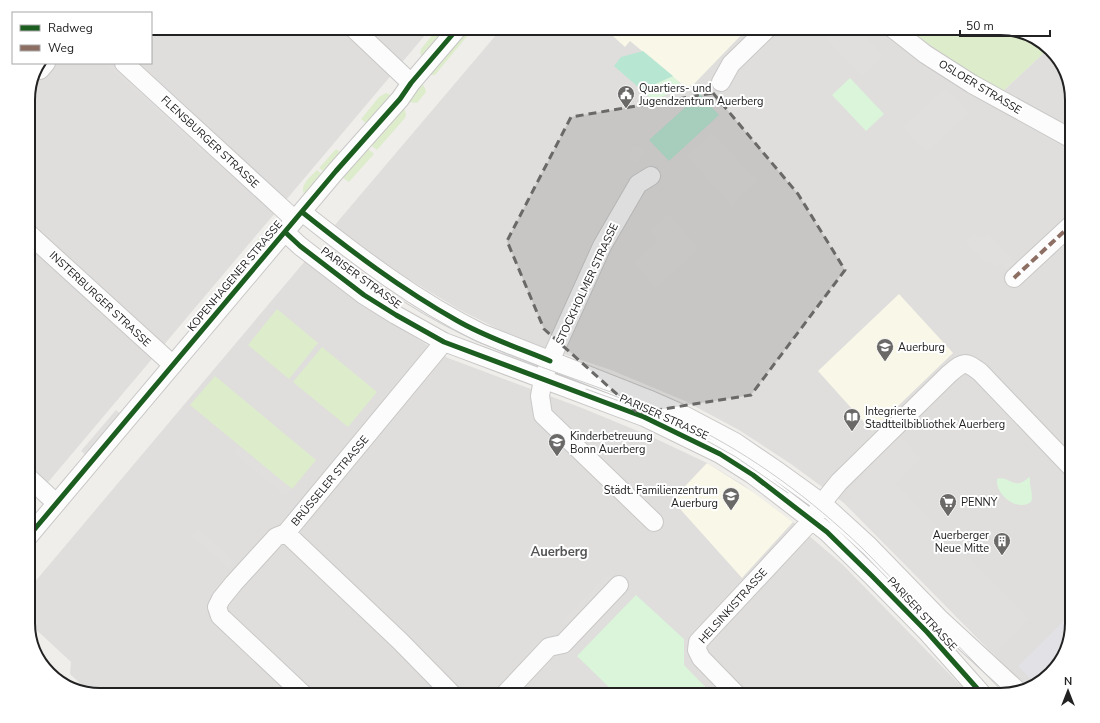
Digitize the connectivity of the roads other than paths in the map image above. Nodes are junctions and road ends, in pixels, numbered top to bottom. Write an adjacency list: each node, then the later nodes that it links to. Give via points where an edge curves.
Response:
1 (360, 35): 7 (street)
2 (452, 35): 7 (street, KOPENHAGENER STRASSE)
3 (761, 35): 6 (street, via 731,64)
4 (901, 35): 8 (street, OSLOER STRASSE, via 972,84)
5 (125, 64): 10 (street, FLENSBURGER STRASSE)
6 (721, 82)
7 (411, 83): 10 (street, KOPENHAGENER STRASSE)
8 (1065, 135)
9 (651, 176): 15 (street, STOCKHOLMER STRASSE, via 638,184 602,246)
10 (294, 221): 14 (street, PARISER STRASSE, via 300,246 364,295); 15 (street, PARISER STRASSE, via 481,333); 16 (street, KOPENHAGENER STRASSE)
11 (1065, 231): 13 (street)
12 (35, 239): 16 (street, INSTERBURGER STRASSE)
13 (1014, 278)
14 (444, 342): 17 (street, PARISER STRASSE); 25 (street, BRÜSSELER STRASSE)
15 (550, 361): 17 (street, STOCKHOLMER STRASSE); 21 (street, PARISER STRASSE, via 682,414 735,442)
16 (173, 365): 20 (street, KOPENHAGENER STRASSE)
17 (543, 379): 22 (street, PARISER STRASSE, via 644,417 700,443 753,475); 23 (street, via 540,396 543,415)
18 (1065, 461): 21 (street, via 980,372 969,364 964,364 949,374 877,444)
19 (35, 484): 20 (street)
20 (56, 503): 24 (street, KOPENHAGENER STRASSE)
21 (822, 503): 22 (street); 27 (street, PARISER STRASSE, via 869,546 944,623)
22 (812, 520): 31 (street, HELSINKISTRASSE, via 698,642 697,650 701,658); 32 (street, PARISER STRASSE, via 927,632)
23 (654, 522)
24 (35, 528)
25 (286, 533): 28 (street, via 276,537 234,583 217,607 220,616); 29 (street, BRÜSSELER STRASSE)
26 (619, 585): 30 (street, via 563,644 548,647)
27 (1013, 686)
28 (297, 688)
29 (446, 688)
30 (510, 688)
31 (729, 688)
32 (977, 688)

